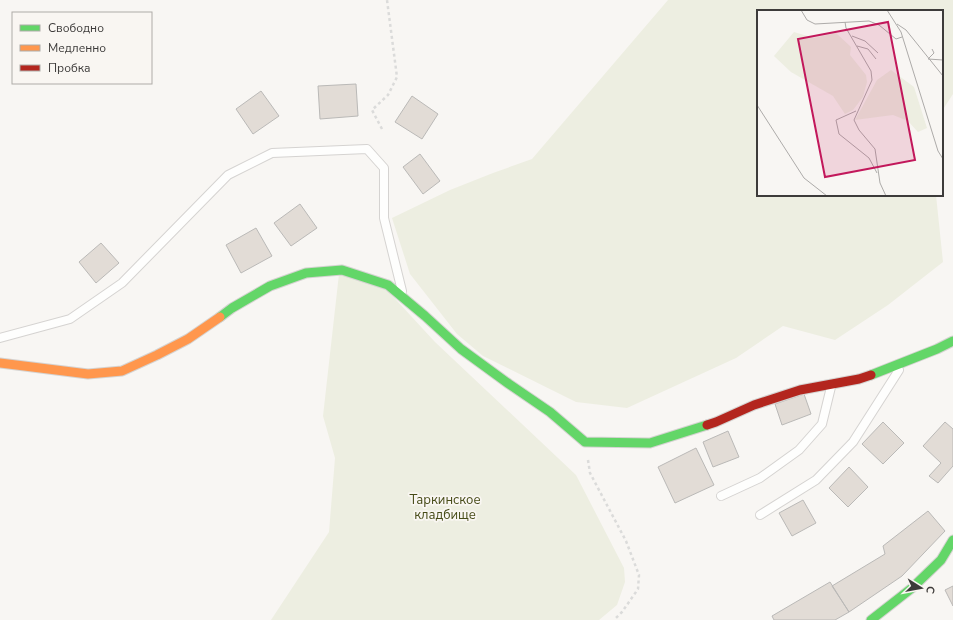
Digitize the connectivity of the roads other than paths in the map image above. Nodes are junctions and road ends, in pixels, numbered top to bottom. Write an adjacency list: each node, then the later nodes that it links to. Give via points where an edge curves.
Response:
1 (403, 298): 2 (lane, via 384,218 384,168 367,149 272,153 228,175 122,283 70,319); 4 (street, via 388,286 342,270 306,273 270,286 232,308 188,339 122,371 88,374); 6 (street, via 461,348 550,412 585,442 650,443 716,422 754,405 800,390)
2 (0, 338)
3 (953, 341): 5 (street)
4 (0, 363)
5 (904, 363): 6 (street, via 859,379); 8 (lane, via 853,442 816,480)
6 (832, 384): 7 (lane, via 822,424 799,450 760,478)
7 (721, 496)
8 (760, 515)
9 (953, 540): 10 (street, via 941,560 912,588)
10 (871, 620)

